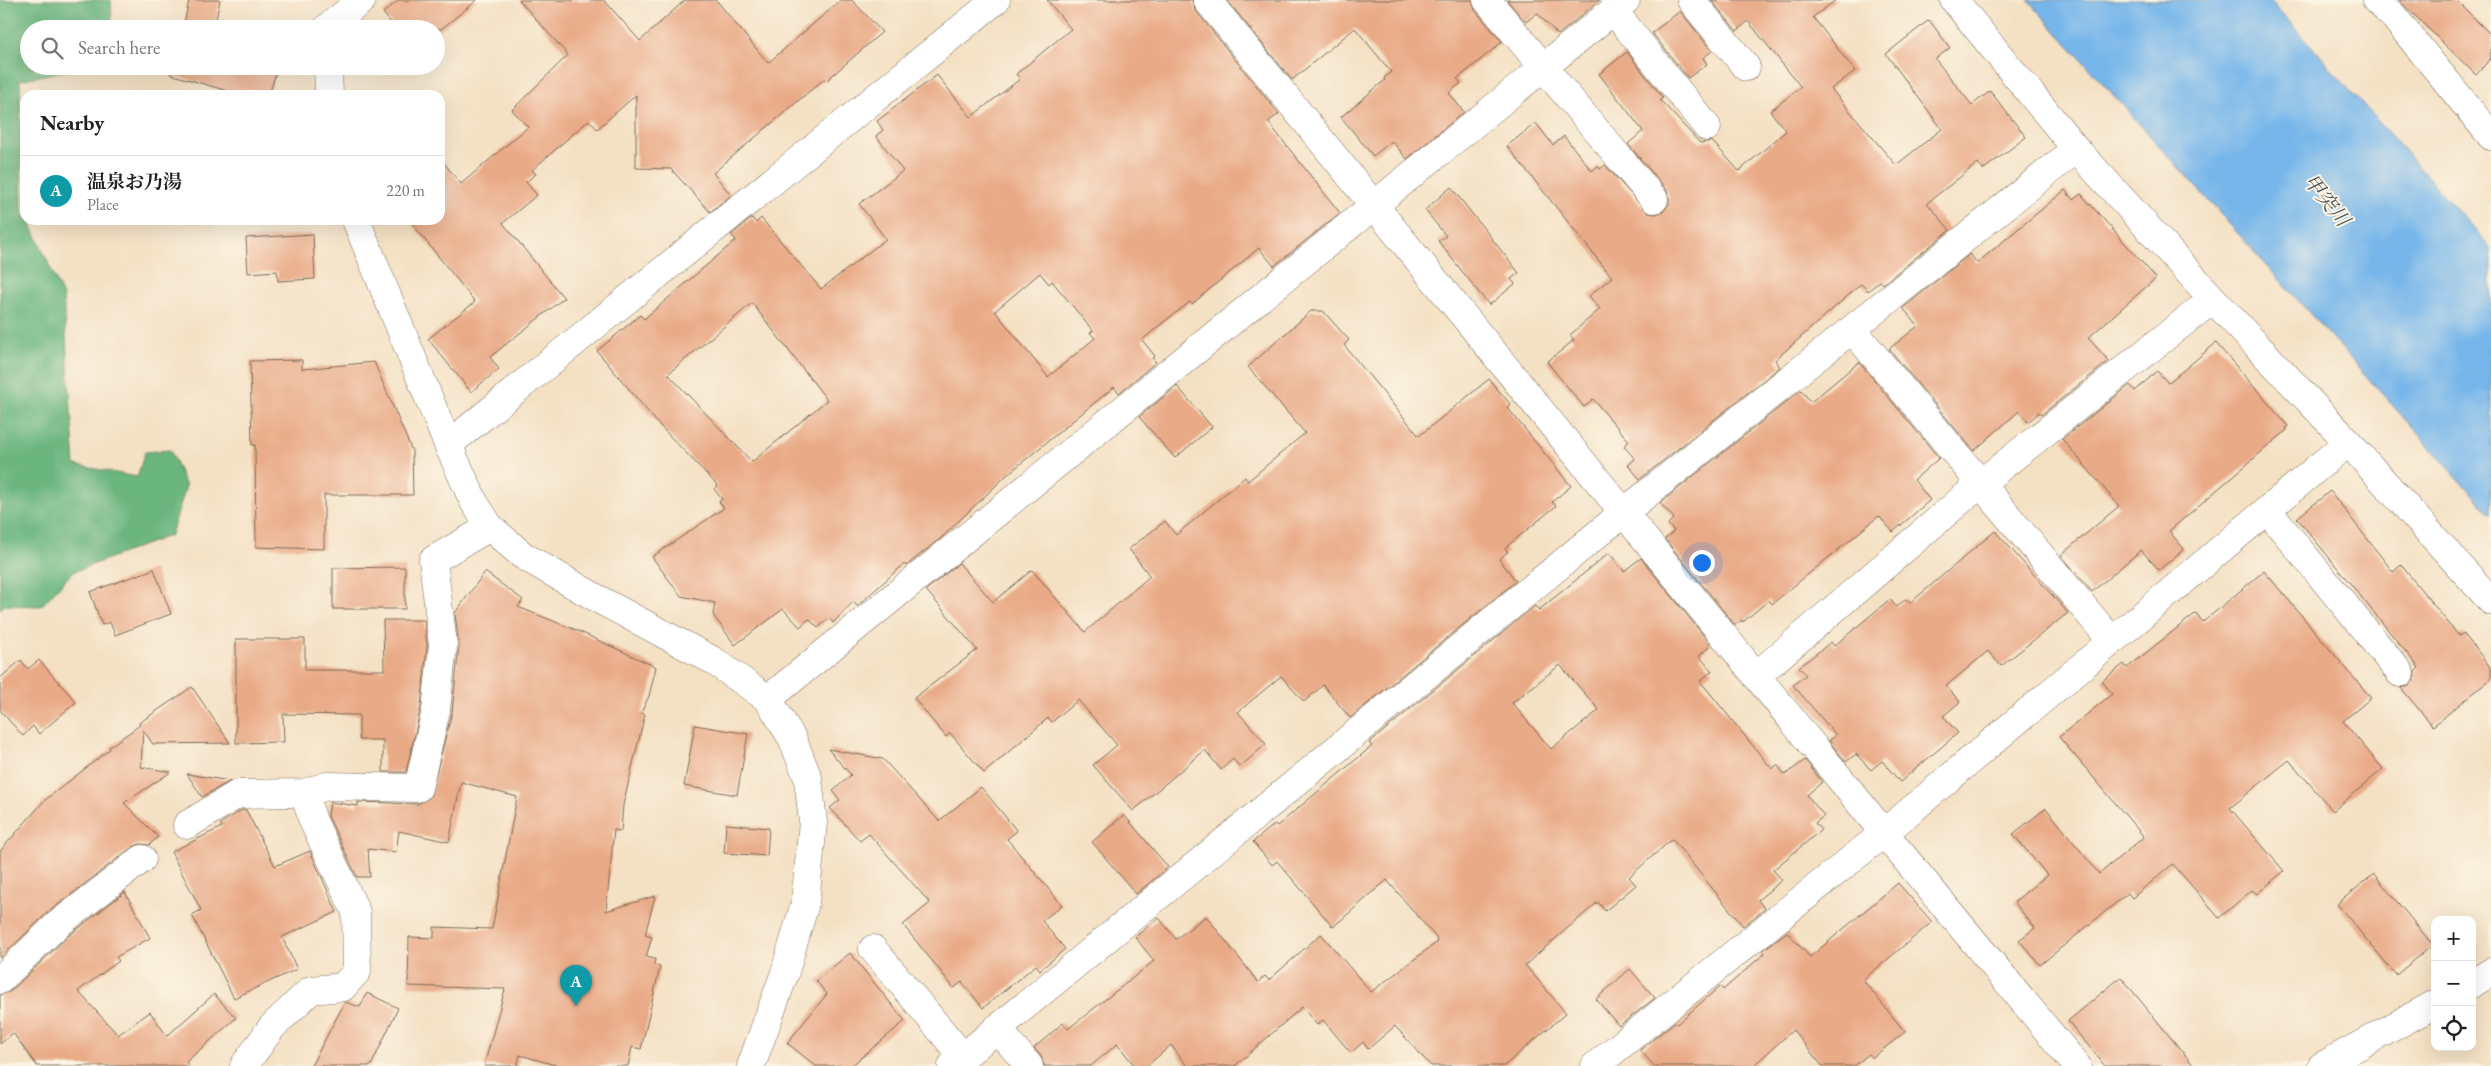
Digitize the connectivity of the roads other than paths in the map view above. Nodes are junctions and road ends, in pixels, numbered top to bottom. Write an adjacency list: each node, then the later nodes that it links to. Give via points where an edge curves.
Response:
1 (328, 0): 10 (street)
2 (362, 0): 11 (street)
3 (996, 0): 25 (street)
4 (1206, 0): 20 (street)
5 (1487, 0): 13 (street)
6 (1691, 0): 12 (street)
7 (1954, 0): 18 (street)
8 (2376, 0): 17 (street, via 2394,17)
9 (1619, 5): 13 (street); 16 (street)
10 (327, 20)
11 (337, 20)
12 (1746, 67)
13 (1544, 68): 19 (street); 20 (street)
14 (328, 75): 15 (street)
15 (329, 90)
16 (1707, 127)
17 (2491, 136)
18 (2076, 149): 22 (street); 23 (street)
19 (1654, 199)
20 (1375, 206): 28 (street); 34 (street)
21 (358, 225): 25 (street)
22 (2212, 299): 24 (street); 26 (street)
23 (1852, 329): 26 (street); 28 (street)
24 (2348, 442): 27 (street); 30 (street)
25 (448, 445): 29 (street, via 474,502)
26 (1982, 483): 31 (street); 33 (street)
27 (2267, 510): 31 (street); 32 (street)
28 (1623, 513): 33 (street); 44 (street)
29 (490, 526): 34 (street, via 522,555 714,661); 35 (street, via 433,560 443,645 436,710 418,788 327,786)
30 (2491, 601)
31 (2110, 640): 37 (street)
32 (2400, 674)
33 (1756, 676): 37 (street)
34 (768, 699): 47 (street, via 792,738 808,778 813,822 805,903 784,975)
35 (304, 793): 36 (street, via 238,794); 46 (street, via 313,821 356,912 357,971 343,987 311,990 272,1027)
36 (187, 825)
37 (1884, 833): 49 (street); 50 (street)
38 (142, 859): 41 (street, via 58,925)
39 (873, 949): 45 (street)
40 (2491, 972): 42 (street)
41 (0, 980)
42 (2476, 981)
43 (2431, 1006): 51 (street)
44 (998, 1028): 45 (street); 48 (street)
45 (958, 1061)
46 (244, 1066)
47 (751, 1066)
48 (1029, 1066)
49 (1595, 1066)
50 (2078, 1066)
51 (2322, 1066)

